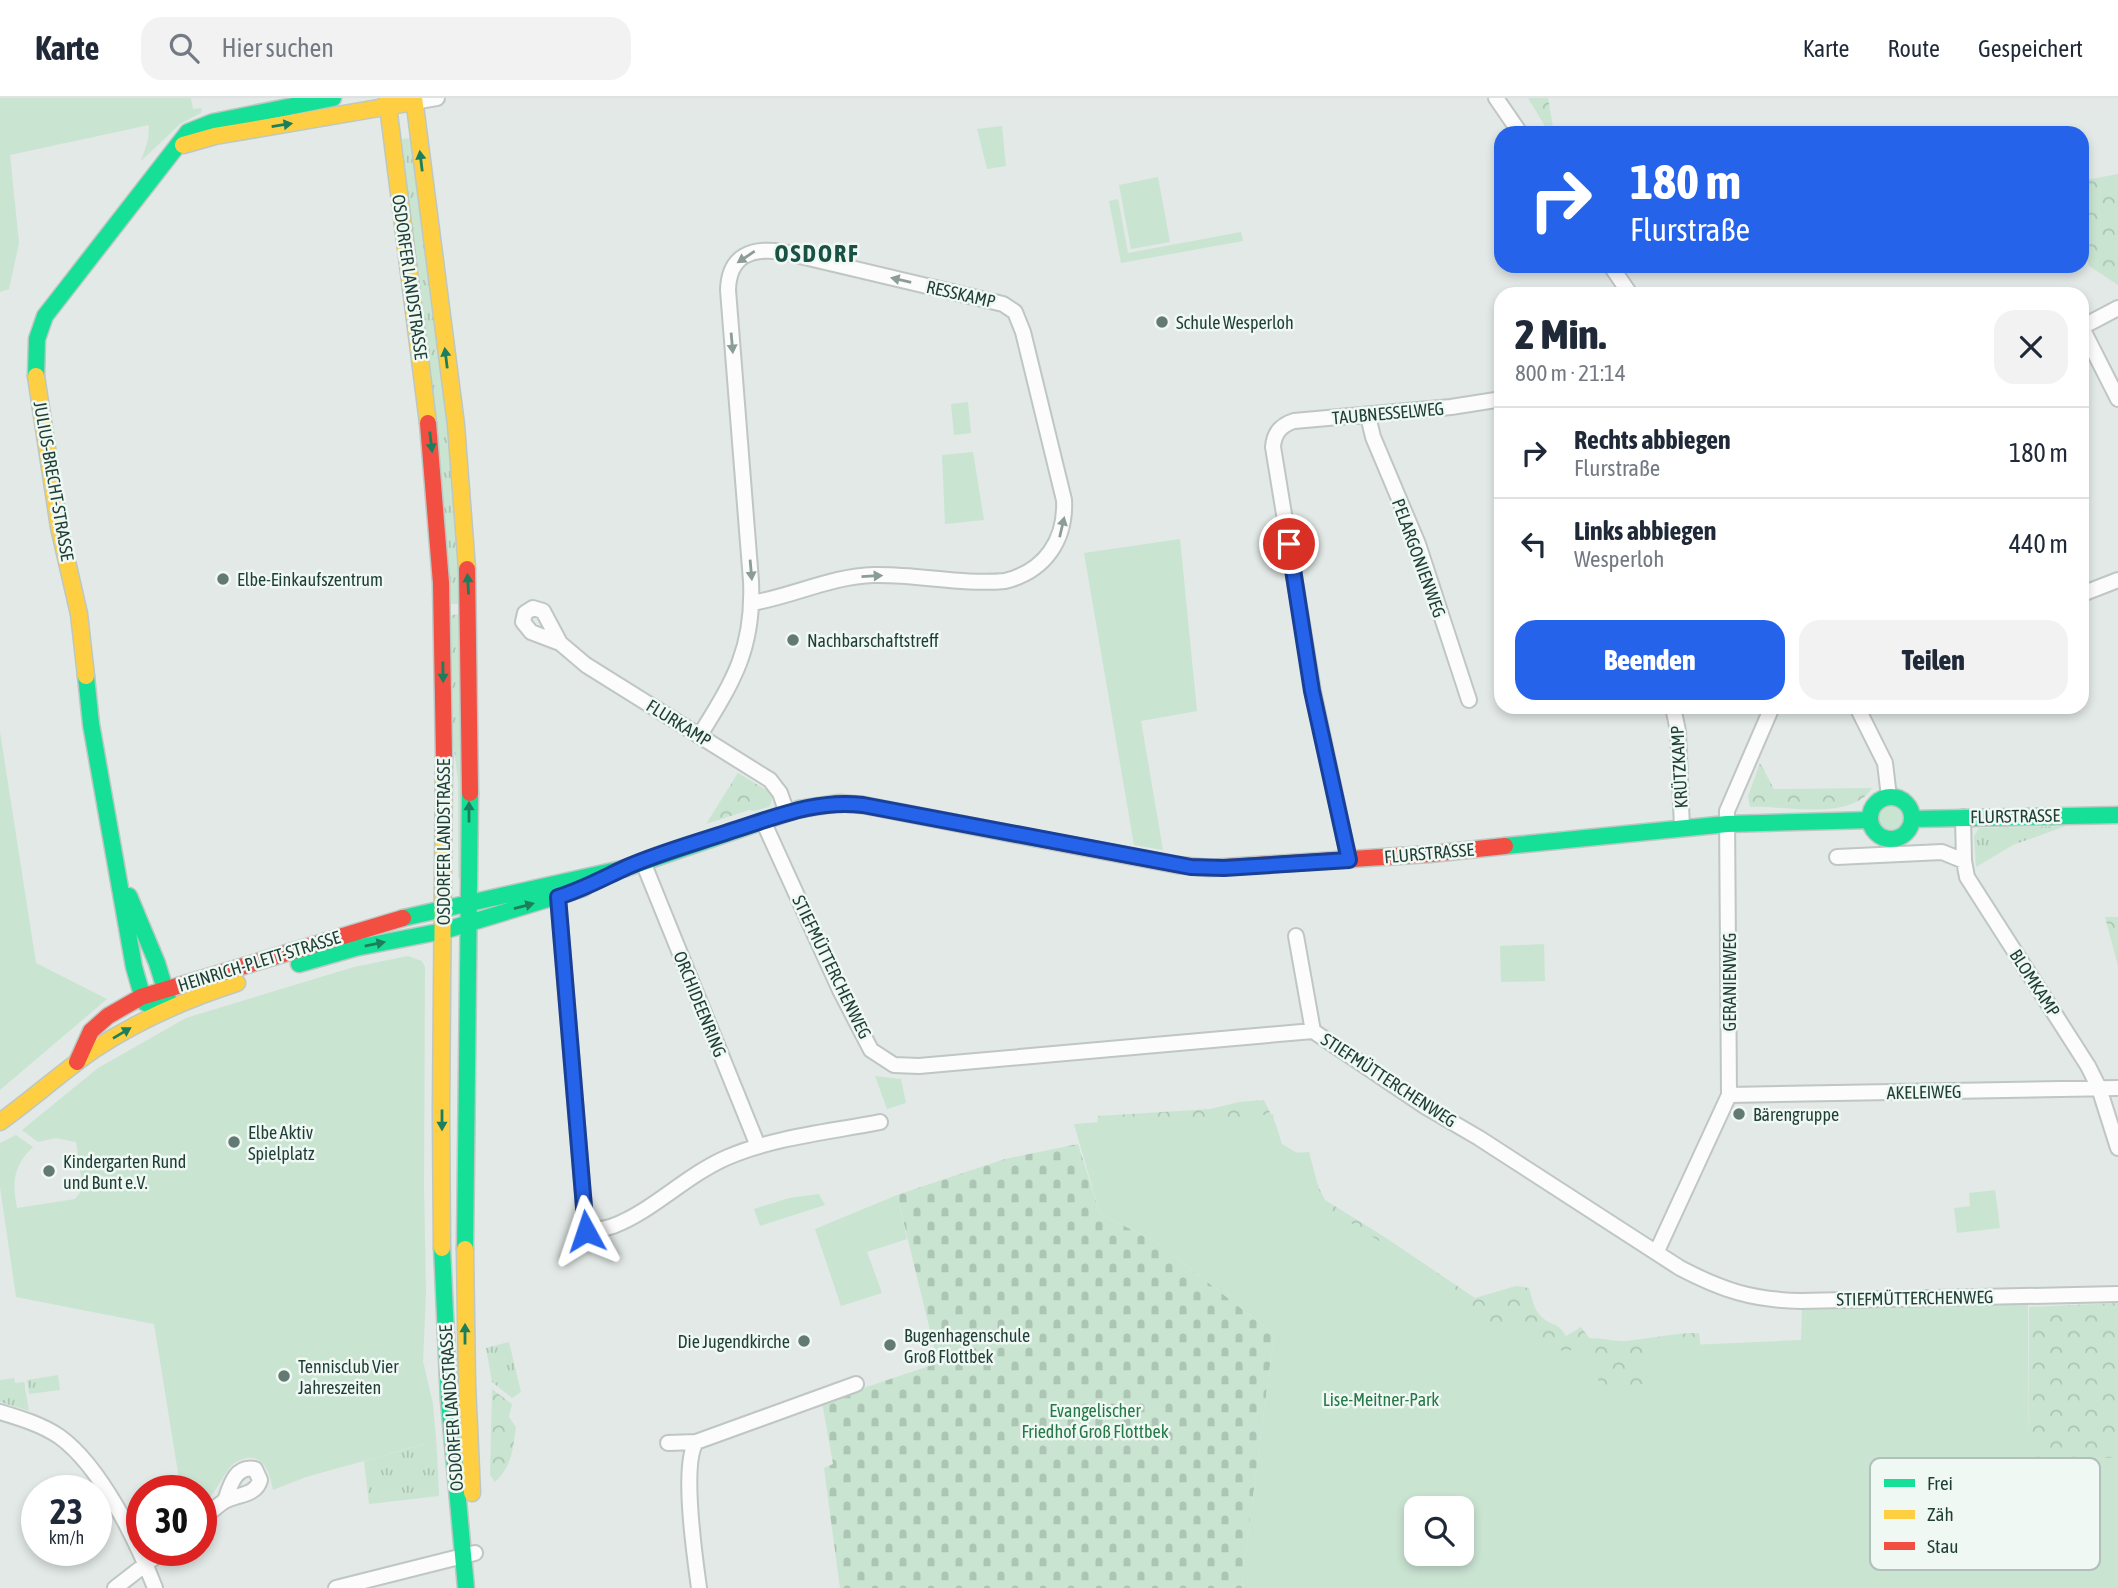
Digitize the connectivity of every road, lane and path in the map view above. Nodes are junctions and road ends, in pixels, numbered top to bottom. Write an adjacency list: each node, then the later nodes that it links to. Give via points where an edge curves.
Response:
1 (332, 98): 7 (street, JULIUS-BRECHT-STRASSE, via 204,124 188,132)
2 (437, 98): 4 (street)
3 (1496, 98): 6 (street)
4 (414, 100): 5 (street); 39 (street, OSDORFER LANDSTRASSE, one-way to 4, via 470,652 461,485)
5 (387, 102): 7 (street, one-way to 5); 40 (street, OSDORFER LANDSTRASSE, one-way to 40, via 438,520)
6 (1515, 126)
7 (176, 148): 33 (street, JULIUS-BRECHT-STRASSE, via 50,308 35,353 44,438 80,622 91,724)
8 (2118, 308): 9 (street)
9 (2089, 323)
10 (2089, 341): 12 (street)
11 (1494, 399): 13 (street, TAUBNESSELWEG)
12 (2118, 399)
13 (1368, 416): 18 (street, PELARGONIENWEG, via 1418,544); 34 (street, TAUBNESSELWEG, via 1294,422 1277,431 1273,447 1312,691)
14 (2118, 580): 15 (street)
15 (2089, 591)
16 (752, 603): 16 (street, RESSKAMP, one-way to 16, via 862,576 1005,581 1043,562 1061,535 1064,499 1023,332 1010,307 776,250 752,251 735,265 728,290); 22 (street, RESSKAMP, via 738,669)
17 (559, 643): 22 (street, FLURKAMP, via 586,666)
18 (1469, 700)
19 (1674, 714): 31 (street, KRÜTZKAMP)
20 (1770, 714): 30 (street, GERANIENWEG, via 1727,811)
21 (1860, 714): 23 (street, via 1885,763)
22 (700, 735): 24 (street, FLURKAMP, via 770,780)
23 (1889, 797): 27 (street, via 1904,801); 28 (street, via 1873,806)
24 (787, 813): 29 (street, FLURSTRASSE); 34 (street, FLURSTRASSE, via 828,804 863,805 1191,867)
25 (2118, 815): 26 (street, FLURSTRASSE)
26 (1963, 817): 27 (street, FLURSTRASSE); 35 (street, BLOMKAMP)
27 (1912, 819): 28 (street, via 1906,834 1891,840 1877,834)
28 (1870, 820): 30 (street, FLURSTRASSE)
29 (763, 821): 36 (street, FLURSTRASSE); 46 (street, STIEFMÜTTERCHENWEG, via 872,1050 894,1065)
30 (1727, 824): 31 (street, FLURSTRASSE); 51 (street, GERANIENWEG)
31 (1682, 828): 34 (street, FLURSTRASSE)
32 (1837, 857): 35 (street, via 1942,852)
33 (114, 858): 44 (street, JULIUS-BRECHT-STRASSE); 45 (street, JULIUS-BRECHT-STRASSE)
34 (1349, 860)
35 (1964, 861): 49 (street, BLOMKAMP, via 1975,892)
36 (643, 862): 37 (street, FLURSTRASSE); 55 (street, ORCHIDEENRING)
37 (626, 868): 38 (street, FLURSTRASSE); 39 (street, FLURSTRASSE)
38 (558, 897): 41 (street, FLURSTRASSE, one-way to 38); 55 (street, via 586,1231 611,1227 691,1176)
39 (469, 902): 40 (street, HEINRICH-PLETT-STRASSE); 41 (street, OSDORFER LANDSTRASSE)
40 (444, 906): 42 (street, OSDORFER LANDSTRASSE); 45 (street, HEINRICH-PLETT-STRASSE)
41 (469, 924): 42 (street, HEINRICH-PLETT-STRASSE); 52 (street, OSDORFER LANDSTRASSE)
42 (443, 931): 45 (street, HEINRICH-PLETT-STRASSE, one-way to 42, via 340,952); 47 (street, OSDORFER LANDSTRASSE)
43 (1296, 936): 46 (street)
44 (141, 997): 45 (street, via 153,1007); 48 (street, HEINRICH-PLETT-STRASSE, via 91,1031)
45 (168, 998): 48 (street, HEINRICH-PLETT-STRASSE, one-way to 45)
46 (1313, 1031): 57 (street, STIEFMÜTTERCHENWEG)
47 (442, 1052): 52 (street); 66 (street, OSDORFER LANDSTRASSE, one-way to 66, via 443,1292 449,1404)
48 (76, 1062): 53 (street, HEINRICH-PLETT-STRASSE)
49 (2099, 1088): 50 (street, AKELEIWEG); 51 (street, AKELEIWEG); 56 (street, BLOMKAMP)
50 (2118, 1088)
51 (1730, 1095): 57 (street, GERANIENWEG)
52 (467, 1105): 66 (street, OSDORFER LANDSTRASSE, one-way to 52)
53 (0, 1122)
54 (880, 1122): 55 (street)
55 (758, 1146)
56 (2118, 1148)
57 (1657, 1251): 58 (street, STIEFMÜTTERCHENWEG, via 1713,1285 1772,1300)
58 (2118, 1294)
59 (856, 1384): 61 (street)
60 (0, 1412): 65 (street, via 30,1422 72,1447 104,1487)
61 (696, 1442): 62 (street); 74 (street, via 690,1478)
62 (668, 1443)
63 (225, 1501): 64 (street)
64 (217, 1507)
65 (126, 1528)
66 (469, 1554): 71 (street); 72 (street, OSDORFER LANDSTRASSE); 73 (street, OSDORFER LANDSTRASSE)
67 (145, 1566): 69 (street)
68 (146, 1566): 70 (street)
69 (115, 1588)
70 (155, 1588)
71 (335, 1588)
72 (466, 1588)
73 (478, 1588)
74 (699, 1588)

